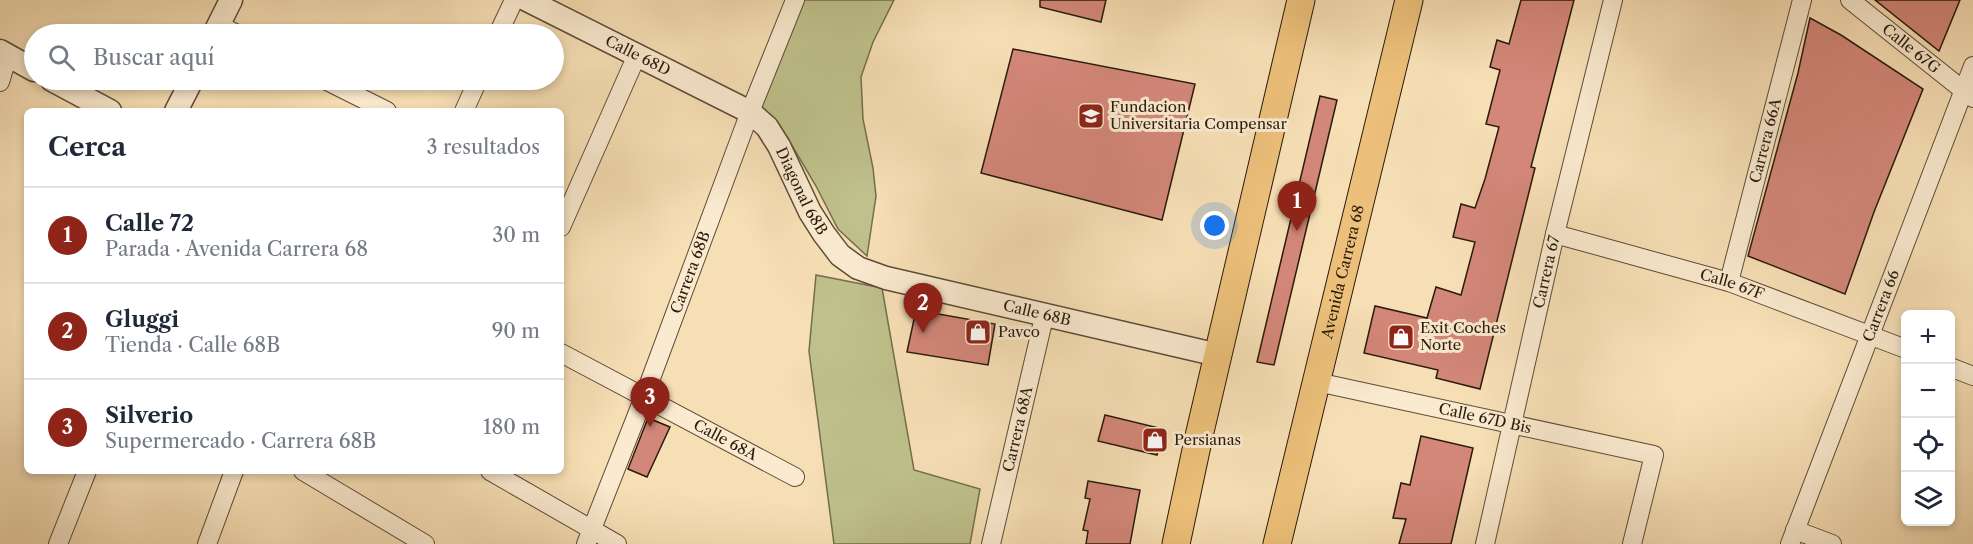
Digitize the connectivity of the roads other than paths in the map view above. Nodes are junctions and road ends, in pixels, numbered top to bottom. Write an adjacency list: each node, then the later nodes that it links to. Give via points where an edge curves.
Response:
1 (231, 0): 10 (street)
2 (514, 0): 11 (street)
3 (527, 0): 13 (street, Calle 68D)
4 (795, 0): 26 (street, Carrera 68B)
5 (1301, 0): 35 (main road)
6 (1409, 0): 38 (main road, Avenida Carrera 68)
7 (1613, 0): 28 (street, Carrera 67)
8 (1802, 0): 30 (street, Carrera 66A)
9 (1850, 0): 21 (street, Calle 67G)
10 (225, 24)
11 (503, 24)
12 (4, 53): 14 (street); 16 (street)
13 (637, 55): 26 (street, Calle 68D); 27 (street)
14 (24, 64)
15 (1973, 66): 21 (street, Carrera 66)
16 (0, 82)
17 (71, 90): 22 (street)
18 (187, 90): 23 (street)
19 (345, 90): 24 (street)
20 (473, 90): 25 (street)
21 (1968, 95): 32 (street, Carrera 66)
22 (104, 108)
23 (178, 108)
24 (381, 108)
25 (465, 108)
26 (750, 112): 29 (street, Diagonal 68B, via 767,127 779,146 824,234 840,255); 39 (street, Carrera 68B)
27 (564, 220)
28 (1555, 234): 30 (street, Calle 67F); 40 (street, Carrera 67)
29 (858, 268): 31 (street, Calle 68B, via 886,278)
30 (1730, 282): 32 (street, Calle 67F)
31 (1045, 313): 35 (street, Calle 68B); 52 (street, Carrera 68A)
32 (1870, 334): 33 (street, Calle 67F); 47 (street, Carrera 66)
33 (1901, 347)
34 (564, 354): 39 (street, Calle 68A)
35 (1218, 355): 53 (main road)
36 (1955, 369): 37 (street)
37 (1973, 376)
38 (1317, 382): 40 (street, Calle 67D Bis); 54 (main road, Avenida Carrera 68)
39 (644, 397): 45 (street, Calle 68A); 46 (street, Carrera 68B)
40 (1511, 424): 55 (street, Carrera 67); 56 (street, Calle 67D Bis, via 1654,454)
41 (86, 474): 48 (street)
42 (233, 474): 49 (street)
43 (308, 474): 50 (street)
44 (494, 474): 46 (street)
45 (795, 477)
46 (589, 537): 51 (street)
47 (1793, 537): 57 (street)
48 (58, 544)
49 (207, 544)
50 (425, 544)
51 (617, 544)
52 (992, 544)
53 (1176, 544)
54 (1277, 544)
55 (1485, 544)
56 (1632, 544)
57 (1832, 544)

